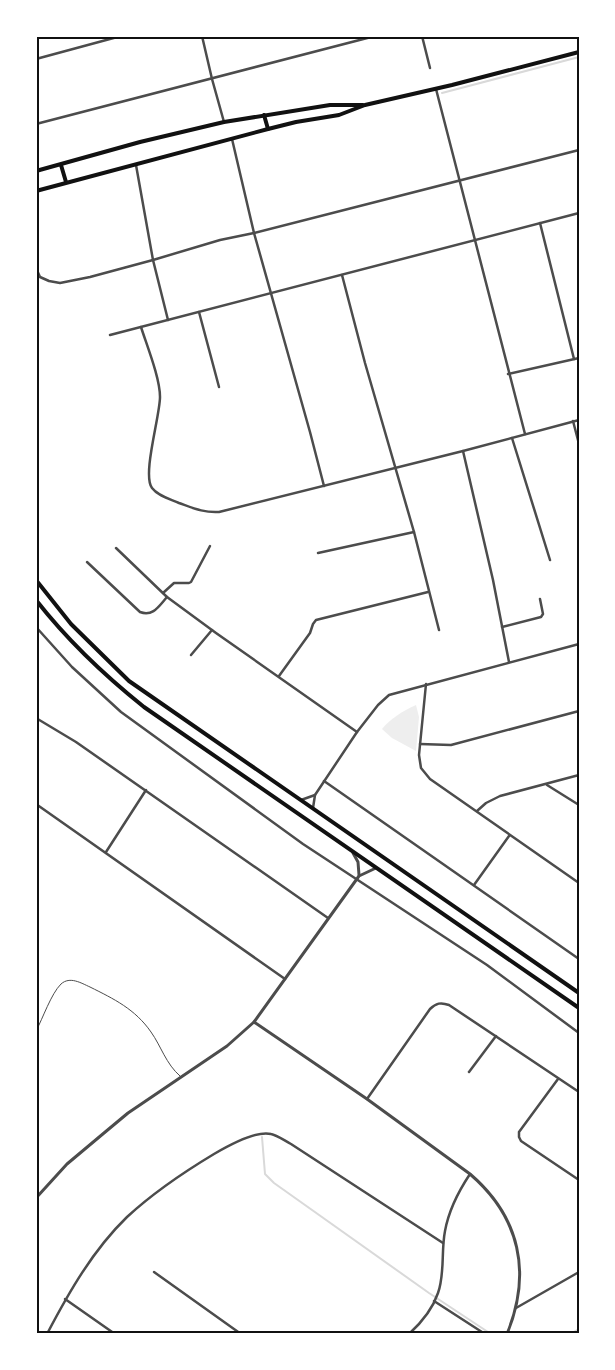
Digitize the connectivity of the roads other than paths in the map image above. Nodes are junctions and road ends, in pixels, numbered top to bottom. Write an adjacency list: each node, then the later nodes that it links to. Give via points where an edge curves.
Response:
1 (121, 36): 6 (street)
2 (202, 36): 8 (street)
3 (374, 36): 8 (street)
4 (422, 36): 7 (street)
5 (579, 52): 9 (main road)
6 (36, 59)
7 (430, 68)
8 (212, 79): 12 (street); 13 (street)
9 (436, 89): 10 (main road); 20 (street)
10 (365, 105): 11 (main road, via 330,105); 14 (main road, via 339,115)
11 (264, 115): 12 (main road); 14 (main road)
12 (224, 122): 18 (main road)
13 (36, 124)
14 (268, 129): 15 (main road)
15 (232, 139): 17 (main road); 25 (street)
16 (579, 150): 20 (street)
17 (136, 164): 21 (main road); 27 (street)
18 (61, 165): 19 (main road); 21 (main road)
19 (36, 171)
20 (458, 180): 25 (street); 26 (street)
21 (66, 182): 22 (main road)
22 (36, 191)
23 (579, 213): 24 (street)
24 (540, 223): 26 (street); 36 (street)
25 (254, 233): 27 (street); 30 (street)
26 (474, 239): 29 (street); 37 (street)
27 (153, 260): 28 (street, via 60,283 40,277); 32 (street)
28 (36, 268)
29 (342, 275): 30 (street); 45 (street, via 364,363)
30 (270, 294): 31 (street); 46 (street)
31 (199, 312): 32 (street); 38 (street)
32 (168, 320): 33 (street)
33 (141, 327): 34 (street); 46 (street, via 160,397 148,478 152,488 162,496 201,512 219,512)
34 (110, 335)
35 (579, 358): 36 (street)
36 (574, 359): 37 (street)
37 (508, 374): 41 (street)
38 (219, 387)
39 (579, 420): 40 (street)
40 (573, 421): 41 (street); 43 (street)
41 (525, 434): 42 (street)
42 (512, 438): 44 (street); 51 (street)
43 (579, 444)
44 (463, 451): 45 (street); 62 (street)
45 (396, 468): 46 (street); 47 (street)
46 (324, 486)
47 (414, 532): 50 (street); 54 (street)
48 (210, 546): 55 (street, via 191,582 174,583)
49 (116, 548): 55 (street)
50 (318, 553)
51 (550, 560)
52 (87, 562): 57 (street, via 140,612 154,612)
53 (36, 580): 56 (main road)
54 (428, 592): 64 (street); 68 (street, via 316,620)
55 (163, 593): 57 (street)
56 (49, 597): 60 (main road); 79 (main road, via 130,681)
57 (167, 597): 63 (street)
58 (540, 599): 62 (street, via 541,617)
59 (36, 600): 60 (main road)
60 (40, 605): 86 (main road, via 76,647 115,684)
61 (36, 627): 89 (street, via 72,667 121,712)
62 (502, 627): 67 (street)
63 (212, 630): 66 (street); 68 (street)
64 (439, 630)
65 (579, 644): 67 (street)
66 (191, 655)
67 (509, 662): 69 (street)
68 (278, 676): 72 (street)
69 (426, 684): 72 (street, via 389,694); 73 (street)
70 (579, 711): 73 (street, via 451,745)
71 (36, 718): 77 (street)
72 (357, 732): 75 (street)
73 (420, 744): 83 (street, via 421,768 430,779)
74 (579, 776): 76 (street)
75 (324, 781): 78 (street); 91 (street)
76 (547, 784): 81 (street); 83 (street, via 500,796)
77 (146, 790): 85 (street); 92 (street)
78 (315, 795): 79 (street); 82 (street)
79 (301, 800): 82 (main road)
80 (36, 804): 85 (street)
81 (579, 806)
82 (313, 808): 95 (main road)
83 (477, 811): 84 (street)
84 (509, 836): 90 (street); 91 (street)
85 (106, 852): 94 (street)
86 (352, 852): 87 (main road); 88 (street, via 358,862)
87 (376, 868): 88 (street); 96 (main road)
88 (359, 876): 89 (street)
89 (356, 880): 92 (street); 99 (street, via 418,918)
90 (579, 883)
91 (474, 885): 93 (street)
92 (328, 918): 94 (street)
93 (579, 959)
94 (286, 979): 97 (street)
95 (579, 993)
96 (579, 1008)
97 (254, 1022): 102 (street, via 227,1046); 105 (street)
98 (36, 1032): 102 (lane, via 56,989 63,982 76,980 135,1012 151,1031 172,1069)
99 (579, 1033)
100 (496, 1036): 101 (street); 103 (street); 105 (street, via 449,1005 434,1005)
101 (469, 1072)
102 (181, 1077): 108 (street, via 128,1113 82,1151)
103 (558, 1079): 104 (street); 107 (street, via 519,1132 519,1137)
104 (579, 1092)
105 (367, 1098): 106 (street)
106 (470, 1174): 109 (street, via 450,1210); 114 (street, via 494,1198 513,1232 520,1272)
107 (579, 1180)
108 (36, 1198)
109 (443, 1243): 112 (street, via 291,1144 270,1133 263,1134 233,1142 149,1198 110,1235); 113 (street, via 438,1292)
110 (154, 1272): 117 (street)
111 (579, 1272): 114 (street)
112 (65, 1299): 115 (street); 116 (street)
113 (434, 1301): 118 (street); 119 (street)
114 (516, 1308): 120 (street)
115 (47, 1334)
116 (115, 1334)
117 (241, 1334)
118 (409, 1334)
119 (485, 1334)
120 (507, 1334)

